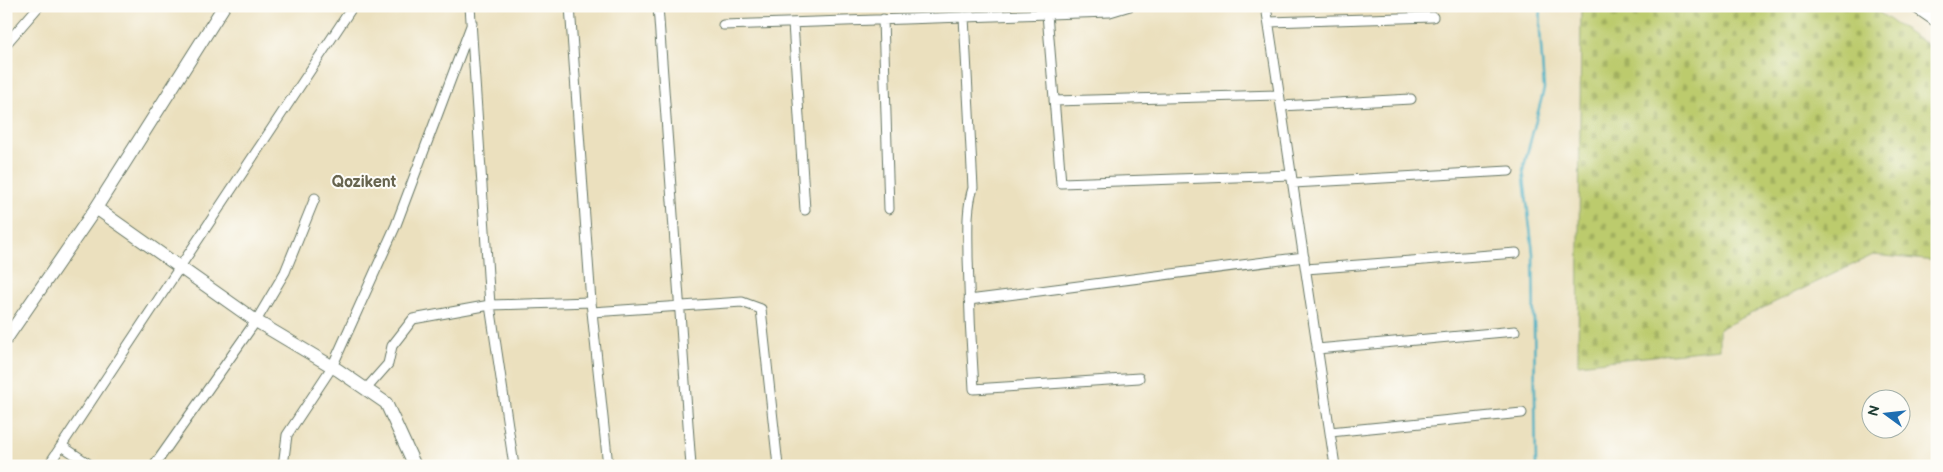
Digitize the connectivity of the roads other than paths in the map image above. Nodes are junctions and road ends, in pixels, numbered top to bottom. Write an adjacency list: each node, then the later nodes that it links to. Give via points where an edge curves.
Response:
1 (39, 6): 19 (street)
2 (224, 6): 28 (main road)
3 (353, 6): 34 (street)
4 (470, 6): 17 (street)
5 (570, 6): 36 (street)
6 (658, 6): 38 (street)
7 (1130, 6): 10 (street, via 1110,12)
8 (1266, 6): 16 (street)
9 (1915, 6): 14 (main road)
10 (1047, 14): 11 (street); 23 (street)
11 (964, 17): 13 (street); 35 (street, via 974,188 968,217)
12 (1434, 17): 16 (street)
13 (883, 19): 15 (street); 29 (street)
14 (1937, 21)
15 (793, 22): 18 (street); 30 (street)
16 (1269, 22): 21 (street)
17 (472, 23): 37 (street); 44 (street, via 396,225)
18 (723, 25)
19 (10, 35): 20 (street)
20 (6, 44)
21 (1280, 95): 23 (street); 24 (street)
22 (1411, 99): 24 (street)
23 (1054, 101): 26 (street, via 1060,184)
24 (1281, 106): 26 (street)
25 (1509, 171): 26 (street)
26 (1292, 179): 32 (street)
27 (315, 198): 40 (street, via 285,272)
28 (96, 208): 34 (main road); 42 (main road)
29 (888, 209)
30 (806, 210)
31 (1516, 253): 33 (street)
32 (1304, 257): 33 (street); 35 (street)
33 (1306, 269): 43 (street)
34 (180, 270): 40 (main road); 49 (street)
35 (969, 300): 45 (street, via 974,389)
36 (591, 302): 37 (street); 39 (street)
37 (490, 305): 46 (street, via 413,319 392,346 388,364); 55 (street)
38 (680, 306): 39 (street); 57 (street); 58 (street, via 742,302 761,309)
39 (592, 312): 56 (street)
40 (256, 321): 44 (main road); 52 (street)
41 (1515, 331): 43 (street)
42 (6, 339)
43 (1317, 349): 48 (street)
44 (332, 367): 46 (main road); 53 (street, via 287,435)
45 (1138, 378)
46 (366, 389): 54 (main road, via 386,403)
47 (1522, 413): 48 (street)
48 (1330, 432): 59 (street)
49 (62, 446): 50 (street); 51 (street)
50 (48, 466)
51 (92, 466)
52 (154, 466)
53 (283, 466)
54 (415, 466)
55 (514, 466)
56 (608, 466)
57 (691, 466)
58 (778, 466)
59 (1335, 466)

